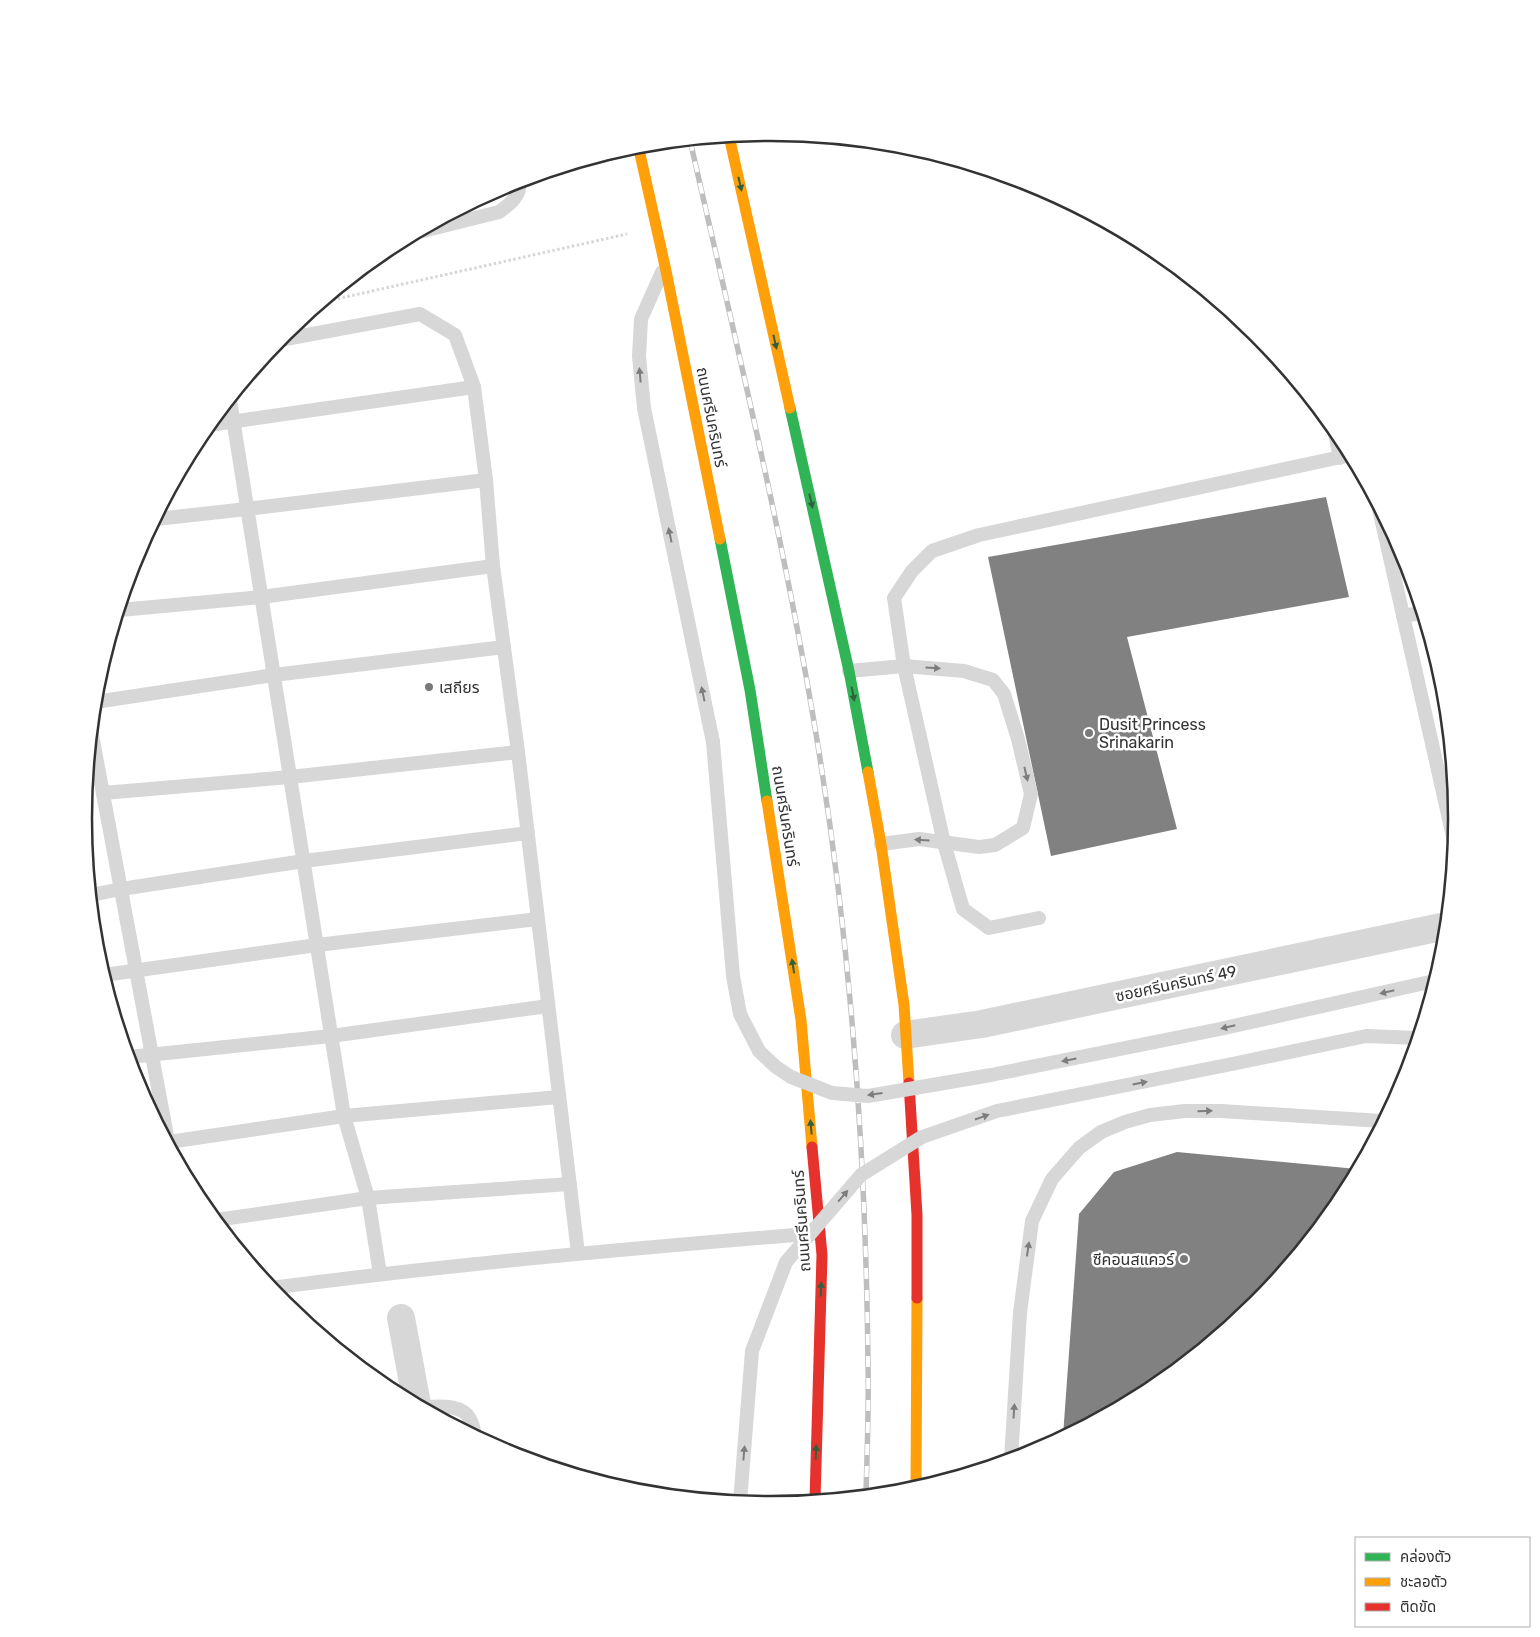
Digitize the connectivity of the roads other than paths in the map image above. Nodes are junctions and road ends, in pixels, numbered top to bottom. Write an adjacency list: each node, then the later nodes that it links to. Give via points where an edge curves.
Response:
1 (730, 142): 23 (main road, one-way to 23)
2 (640, 154): 5 (main road, ถนนศรีนครินทร์)
3 (518, 190): 4 (lane, via 510,205 499,212)
4 (441, 226)
5 (665, 266): 43 (lane, one-way to 5, bridge, via 1220,1029 868,1096 832,1093 776,1067 760,1051 740,1014 733,976 713,742 644,408 639,356 641,319); 58 (main road, ถนนศรีนครินทร์, one-way to 5, via 801,1020 750,690)
6 (292, 338): 7 (lane, via 420,314 454,335)
7 (474, 387): 9 (lane); 12 (lane)
8 (231, 409): 9 (lane)
9 (233, 422): 10 (lane); 13 (lane)
10 (220, 424)
11 (1343, 457): 22 (lane, via 979,535 932,550 912,571 894,598)
12 (486, 480): 13 (lane); 16 (lane)
13 (247, 509): 14 (lane); 17 (lane)
14 (162, 518)
15 (1384, 533): 20 (lane)
16 (493, 566): 17 (lane); 21 (lane)
17 (261, 597): 18 (lane); 24 (lane)
18 (126, 609)
19 (1416, 614): 20 (lane)
20 (1403, 616): 30 (lane)
21 (504, 647): 24 (lane); 26 (lane)
22 (904, 666): 23 (lane); 32 (lane); 32 (lane, one-way to 32, via 964,671 993,680 1004,694 1031,794 1022,828 995,845 978,847)
23 (849, 671): 33 (main road, one-way to 33)
24 (274, 675): 25 (lane); 28 (lane)
25 (103, 701)
26 (518, 752): 28 (lane); 31 (lane)
27 (96, 754): 29 (lane)
28 (290, 777): 29 (lane); 34 (lane)
29 (103, 793): 35 (lane)
30 (1448, 814)
31 (528, 833): 34 (lane); 38 (lane)
32 (944, 843): 33 (lane, one-way to 33, via 920,839); 37 (lane, via 963,909 989,928)
33 (881, 844): 45 (main road)
34 (304, 861): 35 (lane); 40 (lane)
35 (121, 889): 36 (lane); 41 (lane)
36 (97, 895)
37 (1039, 918)
38 (538, 919): 40 (lane); 44 (lane)
39 (1438, 928): 45 (street, ซอยศรีนครินทร์ 49, via 982,1024)
40 (317, 945): 41 (lane); 46 (lane)
41 (136, 970): 42 (lane); 48 (lane)
42 (111, 974)
43 (1427, 983)
44 (548, 1006): 46 (lane); 50 (lane)
45 (906, 1035): 67 (main road, via 917,1216)
46 (331, 1036): 48 (lane); 51 (lane)
47 (1411, 1038): 68 (lane, one-way to 47, bridge, via 752,1350 786,1262 861,1175 922,1138 997,1111 1366,1036)
48 (152, 1054): 49 (lane); 53 (lane)
49 (136, 1056)
50 (559, 1097): 51 (lane); 55 (lane)
51 (344, 1116): 54 (lane); 56 (lane)
52 (1376, 1122): 66 (lane, one-way to 52, via 1020,1313 1032,1222 1052,1179 1079,1148 1102,1132 1125,1122 1185,1111)
53 (164, 1123)
54 (174, 1141)
55 (570, 1184): 56 (lane); 59 (lane)
56 (368, 1198): 57 (lane); 60 (lane)
57 (224, 1219)
58 (820, 1232): 59 (lane); 69 (main road, ถนนศรีนครินทร์, one-way to 58)
59 (578, 1253): 60 (lane)
60 (380, 1274): 61 (lane)
61 (281, 1287)
62 (401, 1318): 63 (street)
63 (414, 1395)
64 (435, 1407): 65 (lane, via 461,1410)
65 (473, 1427)
66 (1012, 1451)
67 (916, 1480)
68 (741, 1495)
69 (815, 1495)

